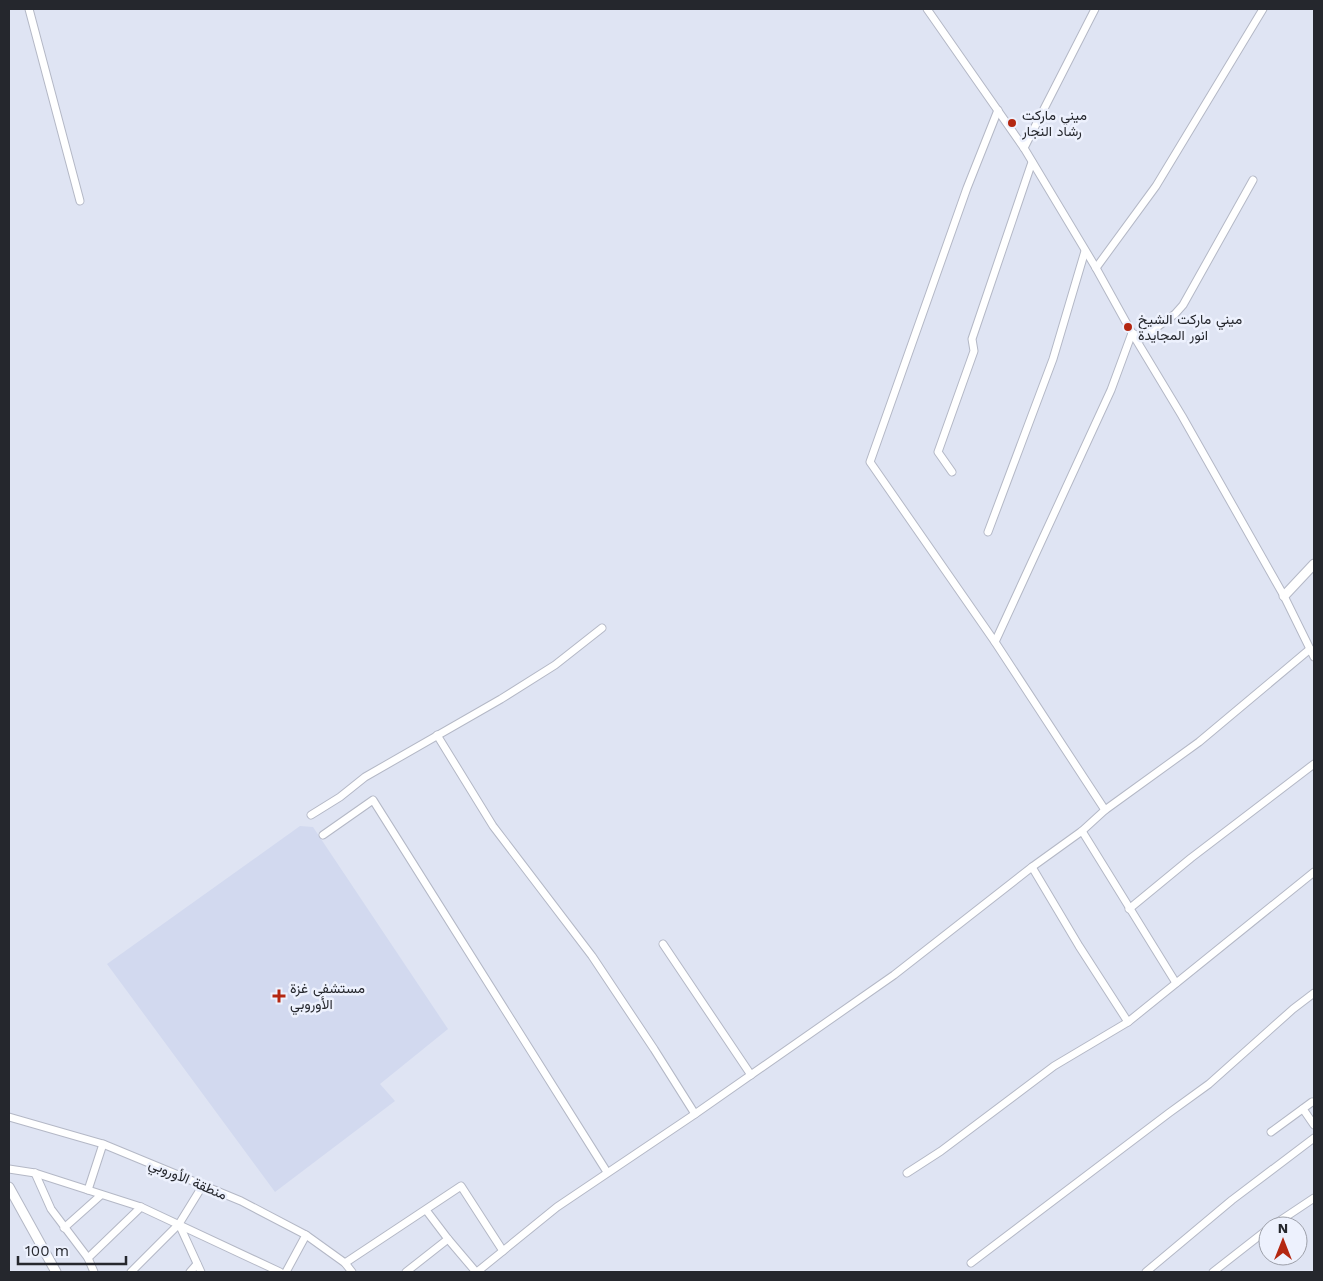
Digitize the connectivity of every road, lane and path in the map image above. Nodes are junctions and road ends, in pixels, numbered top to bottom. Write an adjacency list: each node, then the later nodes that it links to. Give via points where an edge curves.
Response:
1 (28, 9): 9 (street)
2 (927, 9): 5 (street)
3 (1096, 9): 6 (street)
4 (1263, 9): 11 (street, via 1156,186)
5 (998, 110): 6 (street); 18 (street, via 870,462)
6 (1024, 148): 7 (street)
7 (1032, 162): 10 (street); 13 (street, via 972,339 974,351 938,452)
8 (1253, 180): 12 (street, via 1183,305 1142,338)
9 (80, 200)
10 (1085, 251): 11 (street); 14 (street, via 1053,359)
11 (1096, 268): 12 (street)
12 (1132, 333): 16 (street); 18 (street, via 1111,390)
13 (952, 472)
14 (988, 532)
15 (1314, 564): 16 (street)
16 (1284, 596): 19 (street)
17 (602, 628): 21 (street, via 555,665)
18 (995, 642): 23 (street)
19 (1310, 649): 20 (street); 23 (street, via 1199,742)
20 (1314, 657)
21 (437, 735): 24 (street, via 365,777); 37 (street, via 493,826 592,956)
22 (1314, 764): 29 (street)
23 (1105, 810): 25 (street)
24 (310, 815)
25 (1082, 831): 27 (street); 29 (street)
26 (324, 835): 44 (street, via 373,800)
27 (1032, 867): 33 (street); 34 (street, via 894,975)
28 (1314, 872): 31 (street)
29 (1129, 909): 31 (street)
30 (663, 944): 34 (street)
31 (1176, 984): 33 (street)
32 (1314, 993): 63 (street, via 1209,1084)
33 (1128, 1022): 46 (street, via 1054,1066)
34 (751, 1075): 37 (street)
35 (1312, 1102): 36 (street)
36 (1302, 1109): 39 (street); 40 (street)
37 (695, 1114): 44 (street)
38 (9, 1117): 42 (street, منطقة الأوروبي)
39 (1314, 1125)
40 (1271, 1132)
41 (1314, 1138): 75 (street, via 1232,1200)
42 (103, 1144): 47 (street, منطقة الأوروبي); 49 (street)
43 (9, 1169): 45 (street)
44 (607, 1172): 60 (street)
45 (35, 1173): 49 (street); 56 (street, via 51,1209)
46 (907, 1173)
47 (203, 1185): 55 (street); 57 (street, منطقة الأوروبي)
48 (9, 1187): 65 (street)
49 (88, 1190): 50 (street)
50 (101, 1196): 52 (street); 56 (street)
51 (1314, 1198): 54 (street)
52 (141, 1207): 55 (street); 61 (street)
53 (426, 1210): 59 (street); 60 (street, via 461,1186); 62 (street)
54 (1287, 1216)
55 (179, 1224): 64 (street); 67 (street); 70 (street)
56 (64, 1228): 61 (street)
57 (306, 1235): 62 (street, منطقة الأوروبي); 71 (street)
58 (1258, 1237): 76 (street)
59 (448, 1239): 73 (street); 74 (street)
60 (503, 1250): 74 (street)
61 (88, 1258): 66 (street)
62 (345, 1263): 72 (street, منطقة الأوروبي)
63 (971, 1263)
64 (197, 1264): 68 (street); 69 (street)
65 (56, 1272)
66 (94, 1272)
67 (131, 1272)
68 (190, 1272)
69 (201, 1272)
70 (280, 1272)
71 (286, 1272)
72 (352, 1272)
73 (406, 1272)
74 (476, 1272)
75 (1146, 1272)
76 (1213, 1272)

